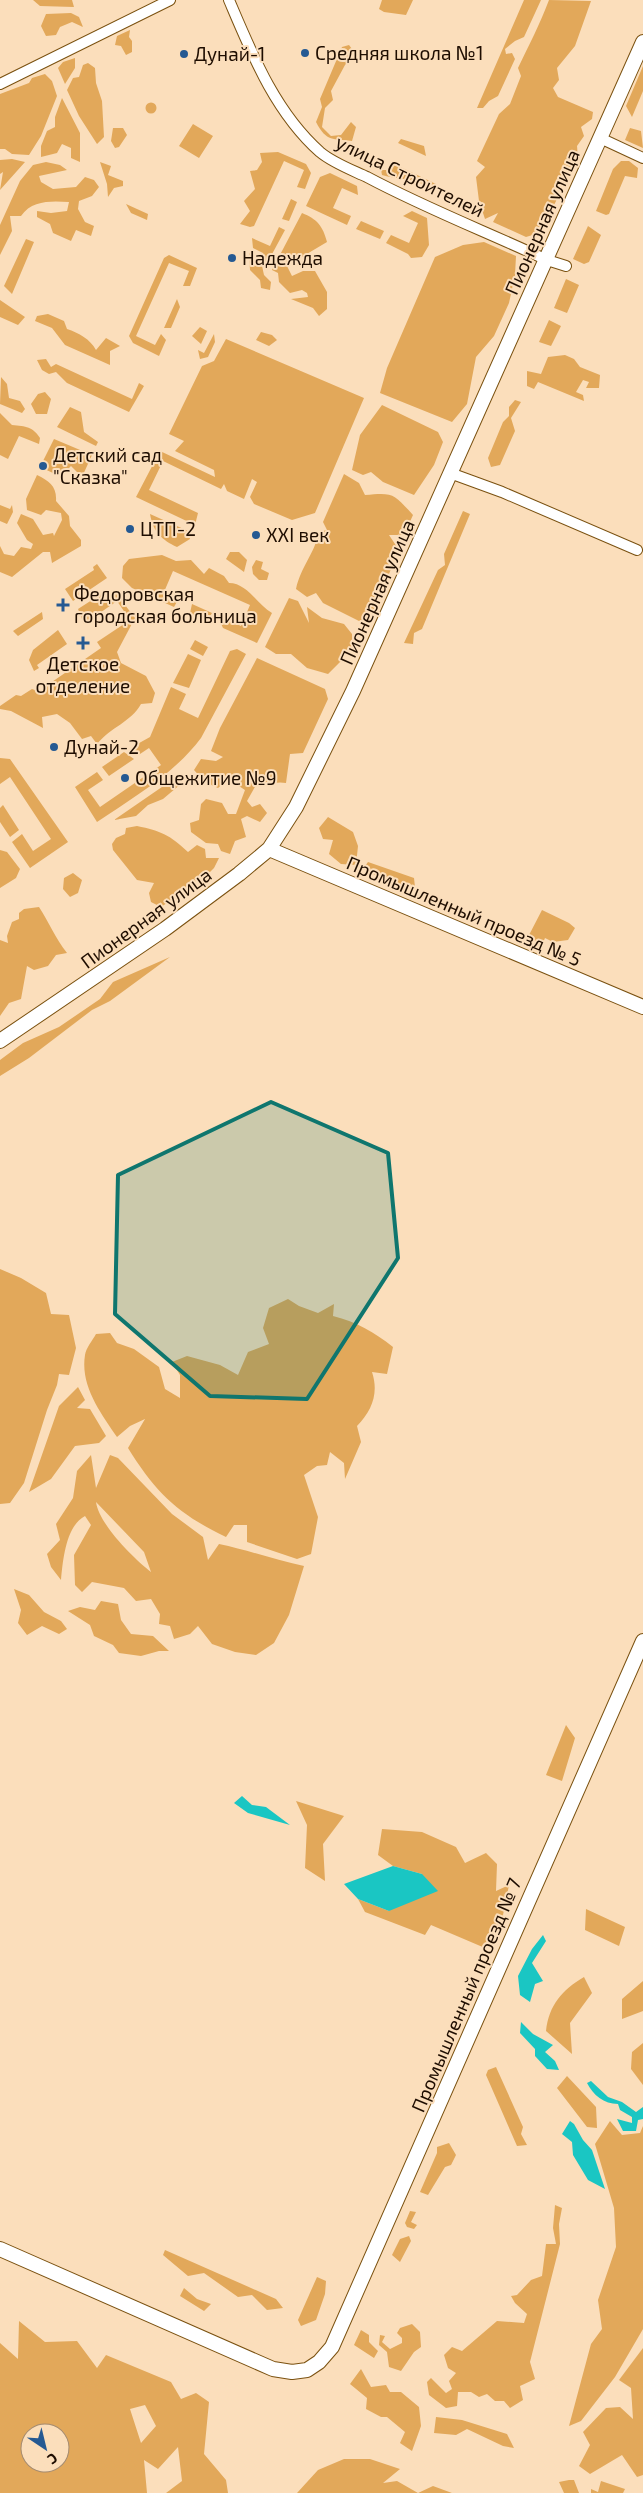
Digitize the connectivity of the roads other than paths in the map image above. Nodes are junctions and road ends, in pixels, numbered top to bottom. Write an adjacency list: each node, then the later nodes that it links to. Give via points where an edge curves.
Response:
1 (170, 0): 4 (street)
2 (229, 0): 7 (street, улица Строителей, via 250,51 280,107 319,152 390,190)
3 (643, 42): 5 (street, Пионерная улица)
4 (0, 84)
5 (600, 138): 6 (street); 7 (street, Пионерная улица)
6 (643, 158)
7 (546, 260): 8 (street, улица Строителей); 9 (street, Пионерная улица)
8 (566, 266)
9 (450, 473): 10 (street); 11 (street, Пионерная улица, via 317,768)
10 (637, 550)
11 (269, 849): 12 (street, Промышленный проезд № 5); 13 (street, Пионерная улица, via 165,929)
12 (643, 1007)
13 (0, 1041)
14 (643, 1641): 15 (street, Промышленный проезд № 7, via 366,2272 332,2347 320,2362 307,2370 273,2370)
15 (0, 2249)

